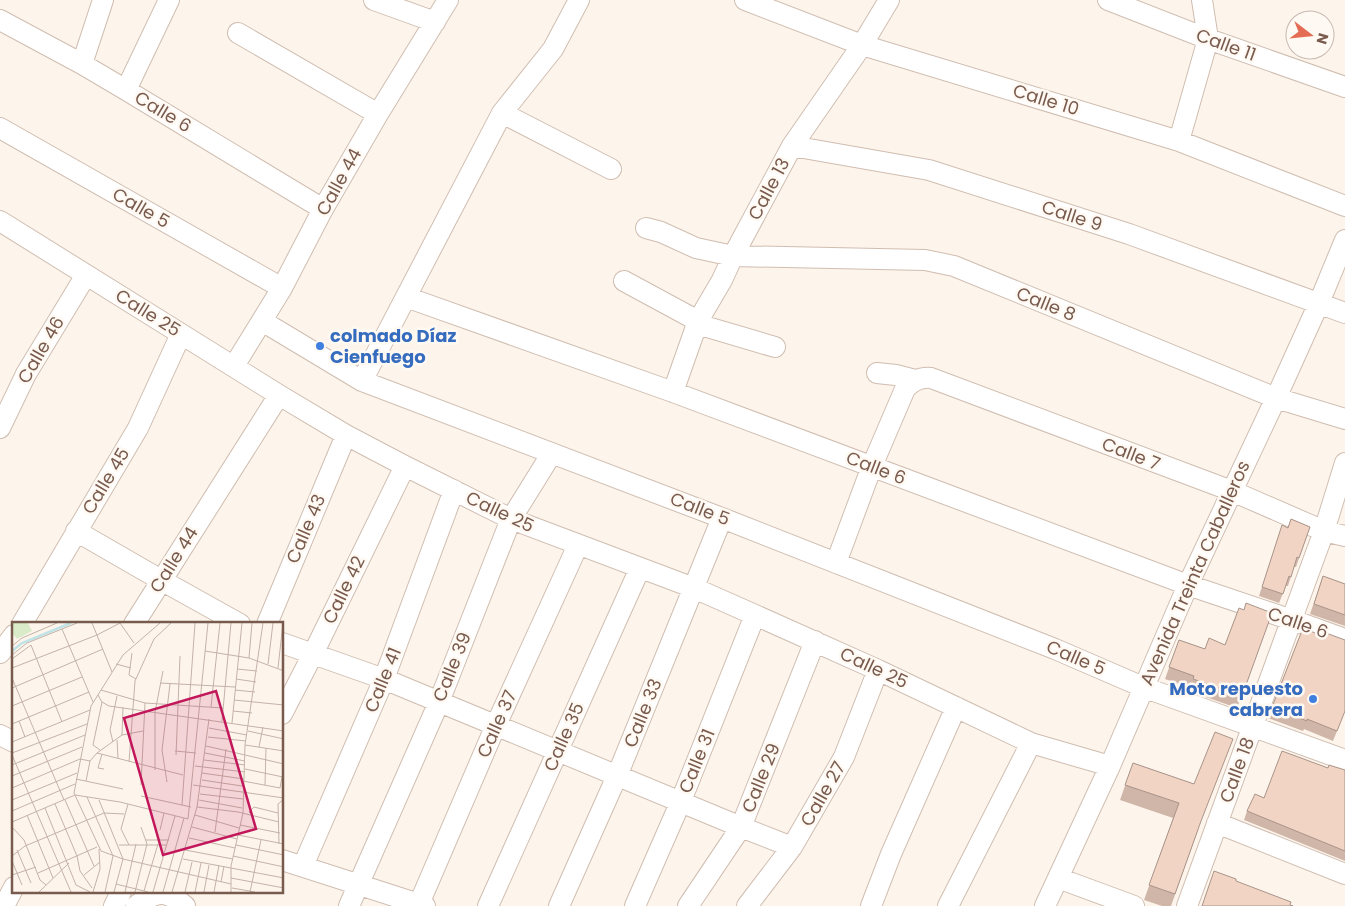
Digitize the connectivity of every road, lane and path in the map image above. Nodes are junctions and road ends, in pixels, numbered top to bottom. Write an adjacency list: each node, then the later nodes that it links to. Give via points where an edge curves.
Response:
1 (103, 0): 15 (street)
2 (169, 0): 17 (street)
3 (374, 0): 11 (street)
4 (448, 0): 11 (street, Calle 44)
5 (579, 0): 18 (street, via 553,49)
6 (745, 0): 14 (street, Calle 10)
7 (889, 0): 14 (street, Calle 13)
8 (1108, 0): 13 (street, Calle 11)
9 (1202, 0): 13 (street)
10 (0, 20): 15 (street, Calle 6)
11 (435, 22): 19 (street, Calle 44)
12 (238, 33): 19 (street)
13 (1208, 38): 16 (street, Calle 11); 21 (street)
14 (862, 44): 21 (street, Calle 10); 22 (street, Calle 13)
15 (82, 64): 17 (street, Calle 6)
16 (1345, 87)
17 (126, 90): 25 (street, Calle 6)
18 (502, 113): 23 (street); 33 (street)
19 (378, 114): 25 (street, Calle 44)
20 (0, 128): 32 (street, Calle 5)
21 (1179, 141): 24 (street, Calle 10)
22 (792, 146): 29 (street, Calle 13); 34 (street, Calle 9, via 929,170 1129,234)
23 (611, 169)
24 (1345, 206)
25 (323, 209): 32 (street, Calle 44)
26 (0, 222): 30 (street, Calle 25)
27 (646, 228): 29 (street, Calle 8, via 696,248)
28 (1345, 240): 34 (street, Avenida Treinta Caballeros)
29 (733, 256): 37 (street, Calle 13); 46 (street, Calle 8, via 940,262)
30 (86, 275): 38 (street, Calle 25); 48 (street, Calle 46, via 26,374)
31 (624, 280): 37 (street)
32 (282, 288): 36 (street, Calle 44)
33 (406, 298): 43 (street); 44 (street, Calle 6)
34 (1319, 303): 35 (street, Calle 9); 46 (street, Avenida Treinta Caballeros)
35 (1345, 313)
36 (262, 320): 40 (street, Calle 44); 43 (street, Calle 5)
37 (697, 322): 39 (street); 44 (street, Calle 13)
38 (181, 334): 40 (street, Calle 25); 58 (street, Calle 45, via 138,428)
39 (775, 347)
40 (234, 366): 45 (street, Calle 25)
41 (876, 373): 42 (street, Calle 7)
42 (915, 380): 53 (street, via 906,389); 55 (street, Calle 7, via 930,378)
43 (362, 381): 50 (street, Calle 5)
44 (673, 392): 53 (street, Calle 6)
45 (278, 395): 49 (street, Calle 25); 64 (street, Calle 44)
46 (1276, 398): 47 (street, Calle 8); 55 (street, Avenida Treinta Caballeros)
47 (1345, 418)
48 (0, 428)
49 (346, 435): 52 (street, Calle 25); 72 (street, Calle 43)
50 (552, 453): 56 (street, Calle 5); 57 (street, Calle 39)
51 (1345, 463): 59 (street, Calle 18)
52 (405, 466): 54 (street, Calle 25); 78 (street, Calle 42)
53 (872, 466): 62 (street); 65 (street, Calle 6)
54 (454, 490): 57 (street, Calle 25); 80 (street, Calle 41)
55 (1232, 491): 59 (street, Calle 7); 65 (street, Avenida Treinta Caballeros)
56 (722, 518): 62 (street, Calle 5); 66 (street, Calle 33)
57 (511, 519): 61 (street, Calle 25); 82 (street, Calle 39)
58 (76, 531): 64 (street); 69 (street, Calle 45)
59 (1324, 531): 60 (street, Calle 7); 68 (street, Calle 18)
60 (1345, 536)
61 (578, 545): 63 (street, Calle 25); 85 (street, Calle 37)
62 (836, 563): 81 (street, Calle 5, via 1056,649)
63 (640, 568): 66 (street, Calle 25); 90 (street, Calle 35)
64 (161, 580): 70 (street, Calle 44); 71 (street)
65 (1188, 585): 68 (street, Calle 6); 81 (street, Avenida Treinta Caballeros)
66 (694, 588): 67 (street, Calle 25); 93 (street, Calle 33)
67 (756, 615): 75 (street, Calle 25); 94 (street, Calle 31)
68 (1292, 620): 74 (street, Calle 6); 86 (street, Calle 18)
69 (23, 622)
70 (135, 622)
71 (236, 622)
72 (268, 622)
73 (12, 638): 77 (street)
74 (1345, 639)
75 (815, 641): 79 (street, Calle 25); 96 (street, Calle 29)
76 (284, 644): 78 (street)
77 (0, 653)
78 (313, 654): 80 (street); 84 (street, Calle 42)
79 (878, 670): 83 (street, Calle 25); 97 (street, Calle 27, via 844,757)
80 (384, 679): 82 (street); 99 (street, Calle 41)
81 (1143, 687): 86 (street, Calle 5); 92 (street, Avenida Treinta Caballeros)
82 (439, 702): 85 (street); 102 (street, Calle 39)
83 (956, 707): 89 (street, Calle 25); 118 (street, via 890,854)
84 (284, 710)
85 (496, 725): 90 (street); 107 (street, Calle 37)
86 (1253, 726): 91 (street, Calle 5); 95 (street, Calle 18)
87 (0, 735): 88 (street)
88 (12, 741)
89 (1031, 742): 92 (street, Calle 25); 119 (street)
90 (558, 751): 93 (street); 113 (street, Calle 35)
91 (1345, 760)
92 (1110, 766): 101 (street, Avenida Treinta Caballeros)
93 (617, 776): 94 (street); 114 (street, Calle 33)
94 (681, 801): 96 (street); 115 (street, Calle 31)
95 (1218, 823): 100 (street); 122 (street, Calle 18)
96 (741, 827): 97 (street); 116 (street, Calle 29)
97 (792, 847): 117 (street, Calle 27)
98 (284, 861): 99 (street)
99 (303, 866): 102 (street)
100 (1345, 874)
101 (1058, 878): 120 (street, Avenida Treinta Caballeros); 121 (street)
102 (358, 885): 107 (street); 112 (street, Calle 39)
103 (12, 891): 108 (street)
104 (120, 894): 109 (street)
105 (160, 894): 110 (street)
106 (166, 894): 111 (street)
107 (422, 905)
108 (4, 906)
109 (114, 906)
110 (136, 906)
111 (185, 906)
112 (349, 906)
113 (488, 906)
114 (559, 906)
115 (634, 906)
116 (688, 906)
117 (747, 906)
118 (872, 906)
119 (948, 906)
120 (1045, 906)
121 (1134, 906)
122 (1187, 906)

